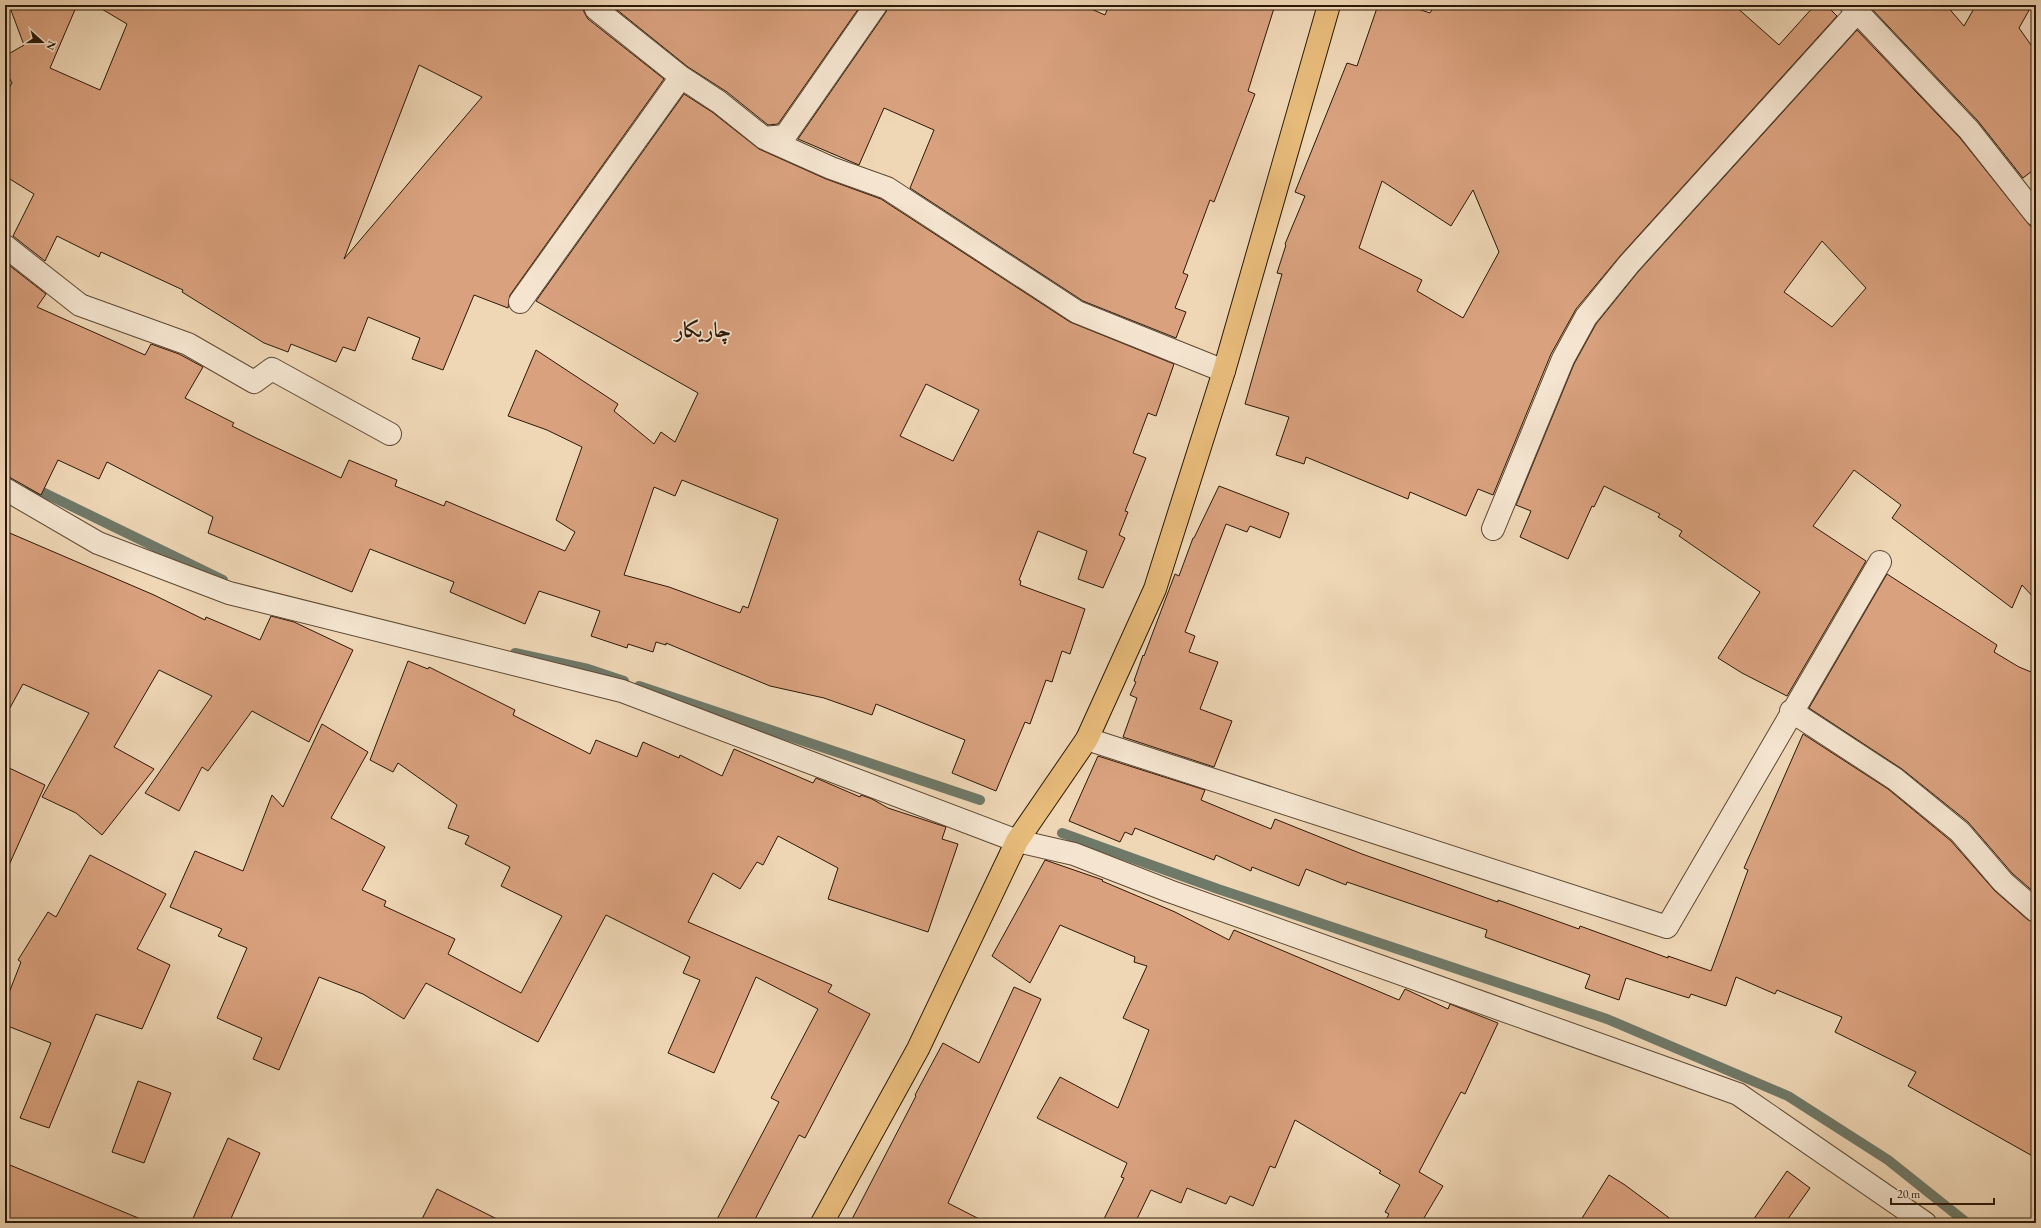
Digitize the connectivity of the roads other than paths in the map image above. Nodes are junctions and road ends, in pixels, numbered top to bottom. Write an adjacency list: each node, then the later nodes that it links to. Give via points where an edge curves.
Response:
1 (594, 5): 5 (street)
2 (876, 5): 6 (street, via 786,136)
3 (1329, 5): 10 (main road)
4 (1854, 8): 7 (street, via 1968,130); 13 (street, via 1629,264 1586,317 1563,359)
5 (681, 77): 6 (street); 9 (street)
6 (764, 138): 10 (street, via 831,168 888,188 1077,312)
7 (2036, 215)
8 (5, 246): 11 (street, via 80,305 188,344 254,382 272,369)
9 (520, 302)
10 (1224, 371): 16 (main road, via 1155,589)
11 (390, 434)
12 (5, 489): 17 (street, via 98,543 229,593 622,691)
13 (1492, 529)
14 (1880, 562): 15 (street)
15 (1791, 711): 16 (street, via 1667,927); 18 (street, via 1895,779 1942,817 1960,832 2003,882)
16 (1087, 739): 17 (main road)
17 (1017, 841): 19 (main road, via 918,1049); 20 (street, via 1074,854 1177,894 1738,1094)
18 (2036, 911)
19 (822, 1223)
20 (1925, 1223)

